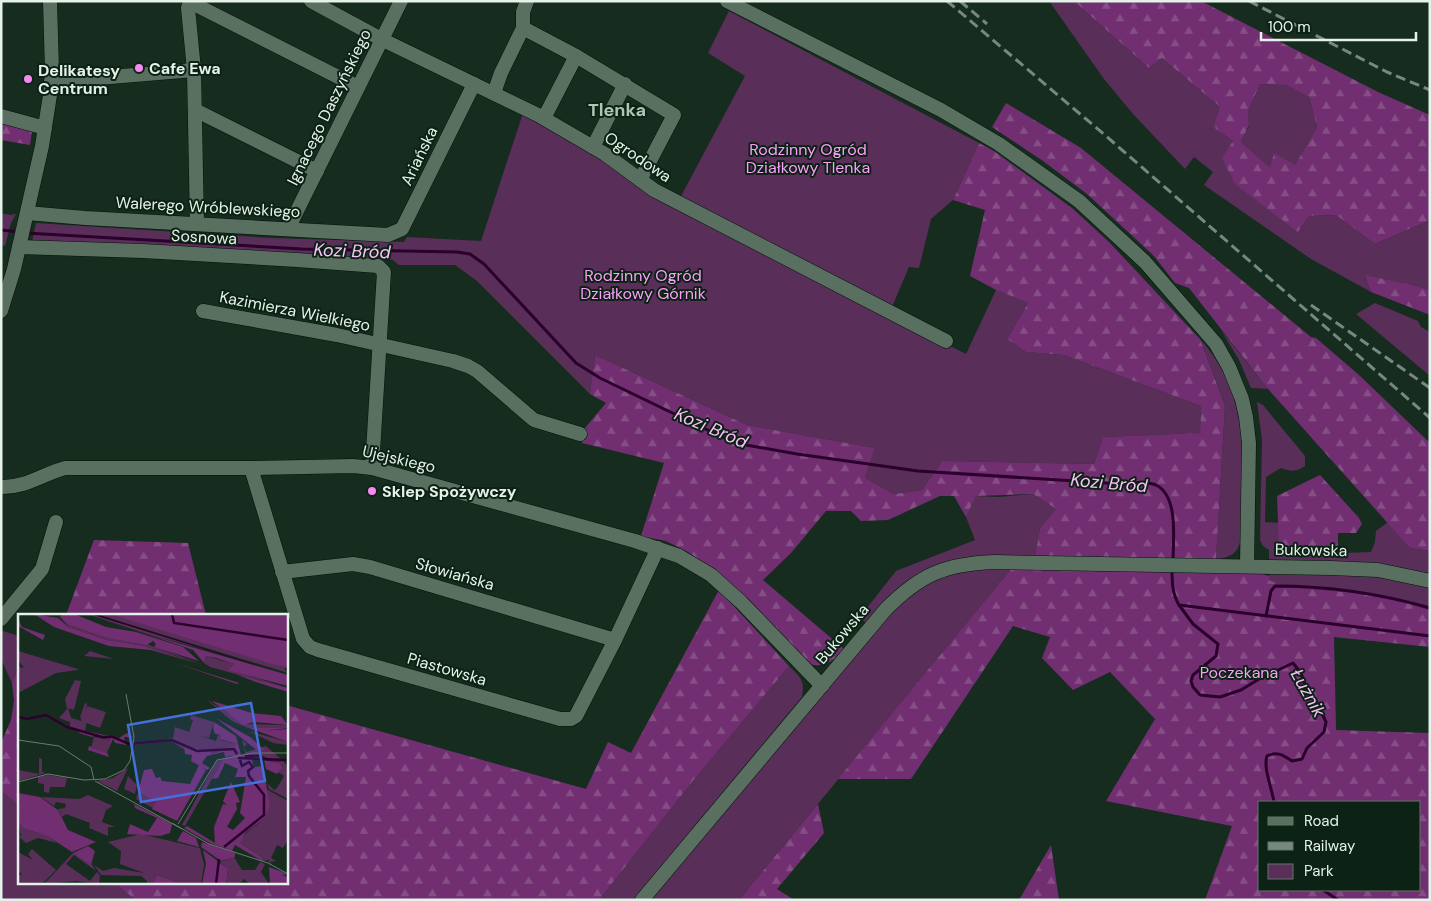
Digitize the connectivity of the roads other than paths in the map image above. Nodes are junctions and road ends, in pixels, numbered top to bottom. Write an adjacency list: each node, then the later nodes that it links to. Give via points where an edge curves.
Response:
1 (50, 1): 11 (street)
2 (310, 1): 8 (street, Ogrodowa)
3 (401, 1): 8 (street, Ignacego Daszyńskiego)
4 (527, 1): 7 (street, Ariańska)
5 (727, 1): 38 (street, via 941,110 999,144 1079,201 1151,268 1216,344 1242,399 1249,444)
6 (190, 2): 10 (street); 13 (street)
7 (523, 28): 9 (street); 14 (street, Ariańska, via 500,73)
8 (381, 39): 13 (street, Ignacego Daszyńskiego); 14 (street, Ogrodowa)
9 (576, 56): 12 (street); 17 (street)
10 (194, 70): 11 (street); 15 (street)
11 (51, 82): 18 (street)
12 (625, 84): 19 (street); 21 (street, via 674,115)
13 (358, 88): 20 (street, Ignacego Daszyńskiego)
14 (484, 88): 17 (street, Ogrodowa); 25 (street, Ariańska, via 402,229)
15 (195, 110): 20 (street); 23 (street)
16 (1, 116): 18 (street)
17 (544, 118): 19 (street, Ogrodowa)
18 (45, 128): 22 (street)
19 (593, 147): 21 (street, Ogrodowa)
20 (317, 172): 24 (street, Ignacego Daszyńskiego)
21 (640, 180): 30 (street, Ogrodowa)
22 (26, 214): 23 (street, Walerego Wróblewskiego); 26 (street)
23 (197, 224): 24 (street, Walerego Wróblewskiego)
24 (288, 229): 25 (street, Walerego Wróblewskiego)
25 (388, 235)
26 (19, 245): 27 (street, Sosnowa, via 297,260 378,266); 28 (street)
27 (384, 272): 31 (street, Kazimierza Wielkiego)
28 (1, 311)
29 (203, 311): 31 (street, Kazimierza Wielkiego)
30 (946, 341)
31 (380, 345): 32 (street, Kazimierza Wielkiego, via 468,366 534,420); 34 (street, Kazimierza Wielkiego)
32 (580, 434)
33 (251, 468): 34 (street, Ujejskiego); 35 (street, Ujejskiego, via 65,468 38,480); 39 (street, Piastowska)
34 (372, 468): 37 (street, Ujejskiego)
35 (1, 487)
36 (56, 522): 41 (street, via 42,568)
37 (658, 548): 42 (street, Piastowska); 43 (street, Ujejskiego, via 711,575)
38 (1247, 566): 40 (street, Bukowska, via 1353,568 1399,573); 43 (street, Bukowska, via 994,562 943,569 916,583 896,599)
39 (282, 572): 42 (street, Słowiańska, via 353,564 370,567); 42 (street, Piastowska, via 303,639 310,646 560,719 576,716)
40 (1430, 581)
41 (1, 619)
42 (615, 640)
43 (822, 686): 44 (street, Bukowska)
44 (642, 900)

